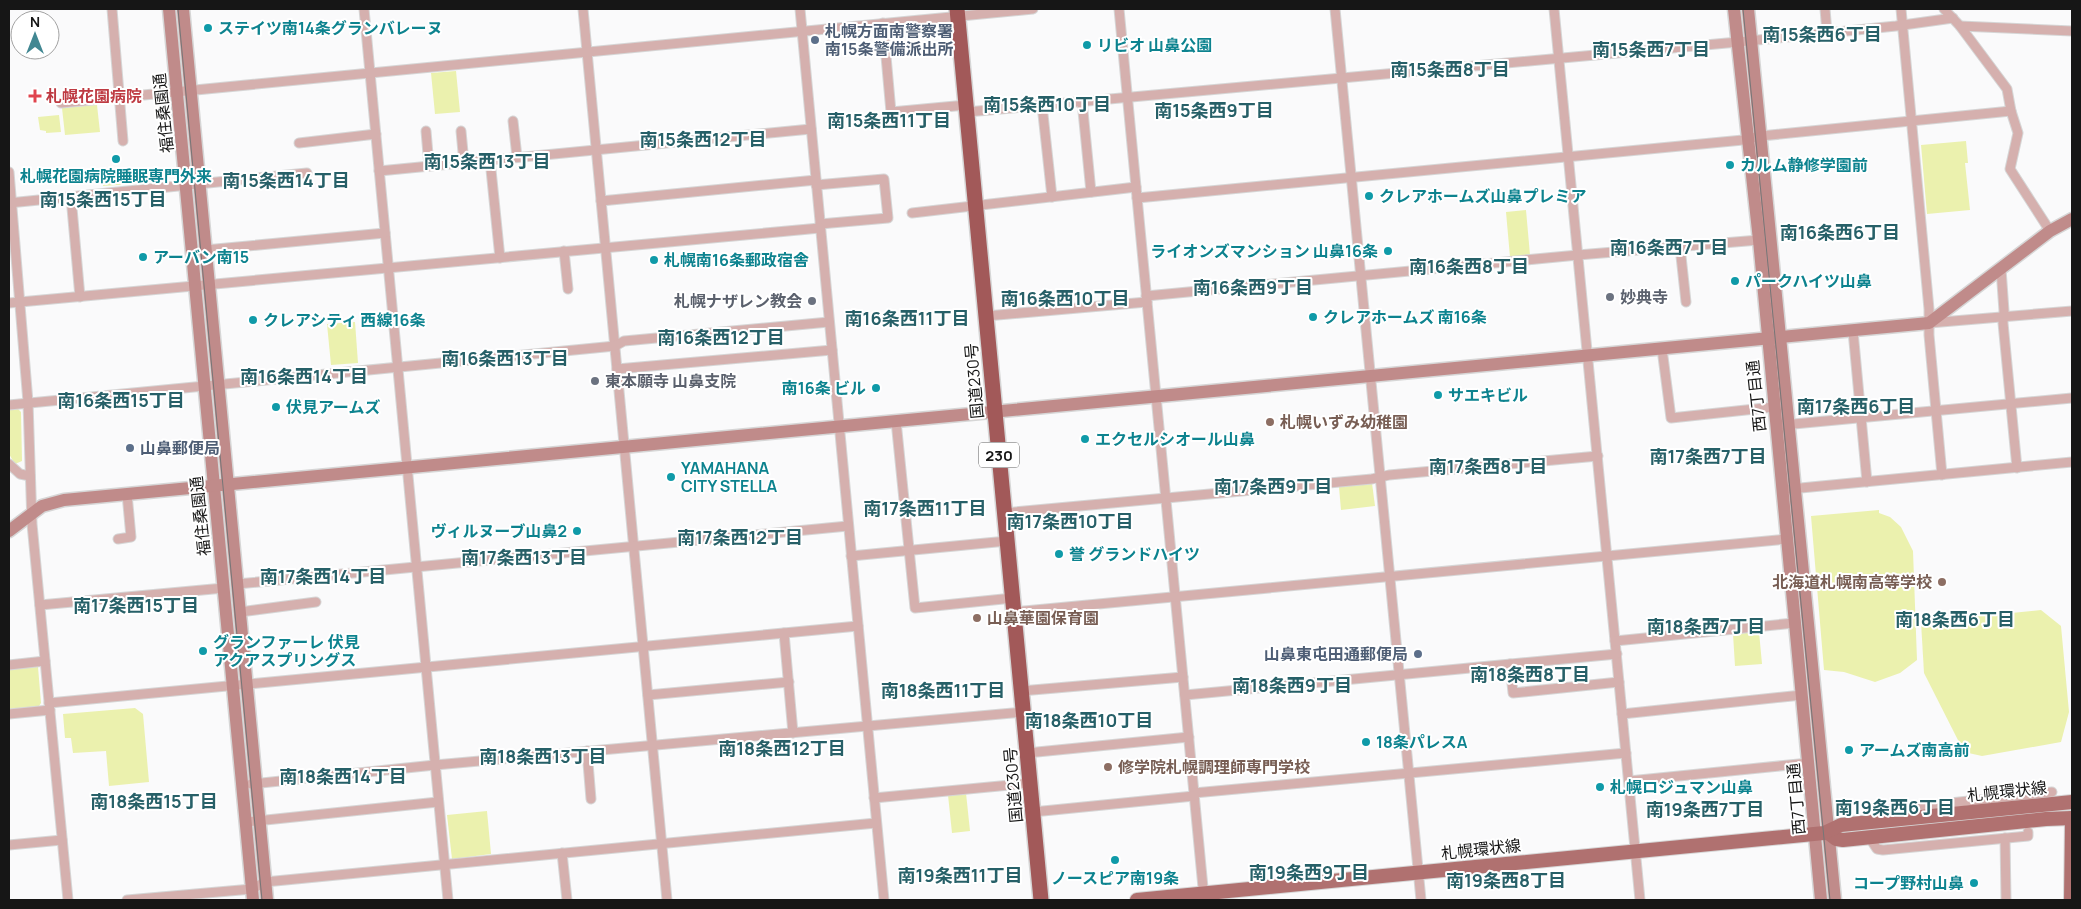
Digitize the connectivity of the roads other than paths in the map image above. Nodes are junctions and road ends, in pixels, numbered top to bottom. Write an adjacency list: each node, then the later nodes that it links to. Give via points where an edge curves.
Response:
1 (112, 9): 32 (street)
2 (169, 9): 30 (street, 福住桑園通)
3 (183, 9): 30 (street, 福住桑園通)
4 (364, 9): 28 (street)
5 (583, 9): 26 (street)
6 (800, 9): 21 (street)
7 (1032, 9): 16 (street)
8 (1119, 9): 31 (street)
9 (1335, 9): 29 (street)
10 (1554, 9): 27 (street)
11 (1734, 9): 25 (street, 西7丁目通)
12 (1748, 9): 24 (street, 西7丁目通)
13 (1824, 9): 23 (street)
14 (1901, 9): 19 (street)
15 (1944, 9): 17 (street)
16 (958, 12): 18 (street); 36 (highway, 国道230号 / 230)
17 (1952, 18): 19 (street); 20 (street)
18 (883, 23): 21 (street); 36 (street, via 891,112)
19 (1902, 25): 23 (street); 39 (street)
20 (1960, 26): 22 (street); 37 (street, via 2007,88)
21 (802, 31): 26 (street); 40 (street)
22 (2072, 31)
23 (1827, 33): 24 (street)
24 (1751, 40): 25 (street); 44 (street, 西7丁目通)
25 (1738, 42): 27 (street); 45 (street, 西7丁目通)
26 (587, 51): 28 (street); 48 (street)
27 (1559, 59): 29 (street); 50 (street)
28 (370, 74): 30 (street); 43 (street)
29 (1342, 79): 31 (street); 57 (street)
30 (184, 93): 32 (street); 59 (street, 福住桑園通)
31 (1127, 97): 33 (street); 60 (street)
32 (120, 98): 34 (street); 46 (street)
33 (1082, 101): 35 (street); 61 (street)
34 (61, 103)
35 (1042, 105): 36 (street); 63 (street)
36 (966, 108): 67 (highway, 国道230号 / 230)
37 (2011, 110): 39 (street); 71 (street, via 2018,133 2010,169)
38 (513, 121): 49 (street)
39 (1912, 121): 44 (street); 94 (street)
40 (811, 129): 48 (street); 58 (street)
41 (426, 131): 53 (street)
42 (461, 131): 52 (street)
43 (376, 134): 47 (street); 54 (street)
44 (1761, 136): 45 (street); 96 (street, 西7丁目通)
45 (1748, 140): 50 (street); 73 (street, 西7丁目通)
46 (123, 141)
47 (299, 143)
48 (596, 149): 49 (street); 65 (street)
49 (517, 157): 51 (street)
50 (1569, 157): 57 (street); 78 (street)
51 (490, 160): 52 (street); 79 (street)
52 (464, 163): 53 (street)
53 (429, 166): 54 (street)
54 (379, 171): 72 (street)
55 (9, 172): 66 (street)
56 (307, 173): 59 (street)
57 (1352, 178): 64 (street); 82 (street)
58 (816, 182): 65 (street); 70 (street); 70 (street, via 884,179 888,218)
59 (193, 185): 62 (street); 76 (street, 福住桑園通); 83 (street, 福住桑園通)
60 (1136, 187): 61 (street); 64 (street)
61 (1091, 192): 63 (street)
62 (71, 197): 66 (street); 85 (street)
63 (1052, 197): 67 (street)
64 (1137, 198): 86 (street)
65 (601, 201): 74 (street)
66 (10, 203): 87 (street)
67 (976, 206): 68 (street); 91 (highway, 国道230号 / 230)
68 (912, 213)
69 (2072, 220): 71 (street)
70 (820, 226): 74 (street); 93 (street)
71 (2050, 231): 81 (street)
72 (385, 233): 76 (street); 80 (street)
73 (1759, 240): 75 (street); 97 (street, 西7丁目通)
74 (605, 247): 77 (street); 98 (street)
75 (1680, 247): 78 (street); 88 (street)
76 (205, 250): 83 (street, 福住桑園通)
77 (564, 252): 79 (street); 84 (street)
78 (1578, 255): 82 (street); 101 (street)
79 (500, 258): 80 (street)
80 (388, 268): 83 (street); 102 (street)
81 (2001, 269): 92 (street); 94 (street)
82 (1361, 276): 86 (street); 104 (street)
83 (202, 285): 85 (street); 105 (street, 福住桑園通); 106 (street, 福住桑園通)
84 (568, 289)
85 (80, 296): 87 (street)
86 (1147, 299): 91 (street); 107 (street)
87 (19, 302): 89 (street); 109 (street)
88 (1686, 302)
89 (9, 303)
90 (2072, 311): 92 (street)
91 (986, 316): 114 (highway, 国道230号 / 230)
92 (2004, 317): 94 (street); 111 (street)
93 (829, 322): 98 (street, via 624,341); 100 (street)
94 (1929, 323): 95 (street); 113 (street)
95 (1852, 331): 96 (street); 115 (street)
96 (1781, 338): 97 (street); 117 (street, 西7丁目通)
97 (1767, 339): 99 (street); 112 (street, 西7丁目通)
98 (615, 346): 102 (street); 103 (street)
99 (1662, 349): 101 (street); 112 (street, via 1671,418)
100 (832, 350): 103 (street); 118 (street)
101 (1588, 356): 104 (street); 120 (street)
102 (397, 366): 105 (street); 123 (street)
103 (617, 369): 119 (street)
104 (1371, 376): 107 (street); 127 (street)
105 (218, 385): 106 (street); 129 (street, 福住桑園通)
106 (204, 386): 109 (street); 130 (street, 福住桑園通)
107 (1156, 397): 114 (street); 133 (street)
108 (2072, 398): 111 (street)
109 (28, 402): 110 (street); 126 (street)
110 (9, 404)
111 (2011, 404): 113 (street); 124 (street)
112 (1774, 407): 117 (street, 西7丁目通)
113 (1936, 411): 115 (street); 125 (street)
114 (995, 412): 116 (street); 135 (highway, 国道230号 / 230)
115 (1861, 418): 117 (street); 128 (street)
116 (896, 421): 118 (street); 142 (street)
117 (1782, 425): 131 (street, 西7丁目通)
118 (839, 426): 119 (street); 136 (street)
119 (624, 446): 123 (street); 141 (street)
120 (1598, 456): 127 (street); 144 (street)
121 (2072, 462): 124 (street)
122 (9, 464): 126 (street, via 20,474)
123 (407, 468): 129 (street); 145 (street)
124 (2017, 468): 125 (street)
125 (1942, 475): 128 (street)
126 (30, 476): 134 (street)
127 (1381, 477): 133 (street); 146 (street)
128 (1867, 482): 131 (street)
129 (228, 484): 130 (street); 147 (street, 福住桑園通)
130 (213, 486): 132 (street); 148 (street, 福住桑園通)
131 (1789, 489): 139 (street, 西7丁目通); 204 (street, 西7丁目通)
132 (126, 494): 134 (street, via 55,501); 138 (street, via 131,537)
133 (1166, 498): 135 (street); 149 (street)
134 (31, 514): 137 (street); 151 (street)
135 (1004, 514): 140 (highway, 国道230号 / 230)
136 (848, 526): 141 (street); 143 (street)
137 (9, 531)
138 (118, 538)
139 (1787, 539): 144 (street); 154 (street, 西7丁目通)
140 (1007, 541): 142 (street); 152 (highway, 国道230号 / 230)
141 (633, 546): 145 (street); 158 (street)
142 (909, 550): 143 (street); 152 (street, via 915,608)
143 (851, 556): 155 (street)
144 (1608, 556): 146 (street); 157 (street)
145 (416, 567): 147 (street); 163 (street)
146 (1390, 576): 149 (street); 164 (street)
147 (237, 584): 153 (street, 福住桑園通)
148 (224, 588): 151 (street); 169 (street, 福住桑園通)
149 (1175, 596): 152 (street); 165 (street)
150 (316, 602): 153 (street)
151 (40, 605): 160 (street)
152 (1014, 605): 170 (highway, 国道230号 / 230)
153 (240, 612): 168 (street, 福住桑園通)
154 (1794, 623): 157 (street); 173 (street, 西7丁目通)
155 (858, 626): 156 (street); 178 (street)
156 (784, 633): 158 (street); 166 (street)
157 (1616, 641): 159 (street)
158 (643, 647): 163 (street); 171 (street)
159 (1617, 654): 161 (street); 167 (street)
160 (45, 661): 162 (street); 174 (street)
161 (1510, 664): 164 (street); 167 (street, via 1513,693)
162 (9, 665)
163 (426, 666): 168 (street); 186 (street)
164 (1400, 675): 172 (street); 187 (street)
165 (1183, 677): 170 (street); 172 (street)
166 (789, 682): 171 (street); 179 (street)
167 (1619, 682): 177 (street)
168 (247, 684): 169 (street); 190 (street, 福住桑園通)
169 (234, 685): 174 (street); 190 (street, 福住桑園通)
170 (1021, 691): 175 (highway, 国道230号 / 230)
171 (648, 695): 181 (street)
172 (1185, 695): 180 (street)
173 (1802, 695): 177 (street); 185 (street, 西7丁目通)
174 (49, 707): 176 (street); 207 (street)
175 (1023, 712): 178 (street); 183 (highway, 国道230号 / 230)
176 (9, 714)
177 (1622, 714): 184 (street)
178 (867, 726): 179 (street); 193 (street)
179 (793, 733): 181 (street)
180 (1189, 737): 183 (street); 192 (street)
181 (652, 746): 182 (street); 208 (street)
182 (587, 751): 186 (street); 194 (street)
183 (1027, 753): 189 (highway, 国道230号 / 230)
184 (1626, 753): 187 (street); 188 (street)
185 (1809, 763): 188 (street); 204 (street, 西7丁目通)
186 (435, 765): 190 (street); 195 (street)
187 (1409, 773): 192 (street); 213 (street)
188 (1629, 781): 210 (street)
189 (1030, 783): 193 (street); 197 (highway, 国道230号 / 230)
190 (249, 784): 199 (street, 福住桑園通); 200 (street, 福住桑園通)
191 (2052, 792): 202 (street, via 1875,811)
192 (1194, 794): 197 (street); 216 (street)
193 (874, 798): 201 (street)
194 (591, 800)
195 (438, 802): 199 (street); 212 (street)
196 (2072, 802): 202 (main road, 札幌環状線)
197 (1033, 812): 224 (highway, 国道230号 / 230)
198 (2072, 818): 205 (main road, 札幌環状線); 231 (main road)
199 (259, 820): 200 (street); 214 (street, 福住桑園通)
200 (246, 822): 215 (street, 福住桑園通)
201 (876, 823): 208 (street); 223 (street)
202 (1867, 823): 204 (main road, 札幌環状線, via 1834,827)
203 (2028, 832): 206 (street, via 2028,836)
204 (1821, 834): 205 (main road, 札幌環状線, via 1843,840); 210 (main road, 札幌環状線); 228 (street, 西7丁目通); 229 (street, 西7丁目通)
205 (1869, 837): 206 (street, via 1877,849 1883,850)
206 (2005, 838): 230 (street)
207 (62, 840): 209 (street); 217 (street)
208 (662, 843): 211 (street); 222 (street)
209 (9, 845)
210 (1636, 852): 213 (main road, 札幌環状線); 227 (street)
211 (562, 853): 212 (street); 221 (street)
212 (444, 865): 214 (street); 220 (street)
213 (1419, 873): 216 (main road, 札幌環状線); 226 (street)
214 (265, 882): 215 (street); 219 (street, 福住桑園通)
215 (253, 895): 218 (street)
216 (1204, 897): 225 (main road, 札幌環状線)
217 (68, 900)
218 (127, 900)
219 (267, 900)
220 (448, 900)
221 (567, 900)
222 (667, 900)
223 (884, 900)
224 (1041, 900)
225 (1137, 900)
226 (1421, 900)
227 (1640, 900)
228 (1821, 900)
229 (1835, 900)
230 (2006, 900)
231 (2071, 900)

